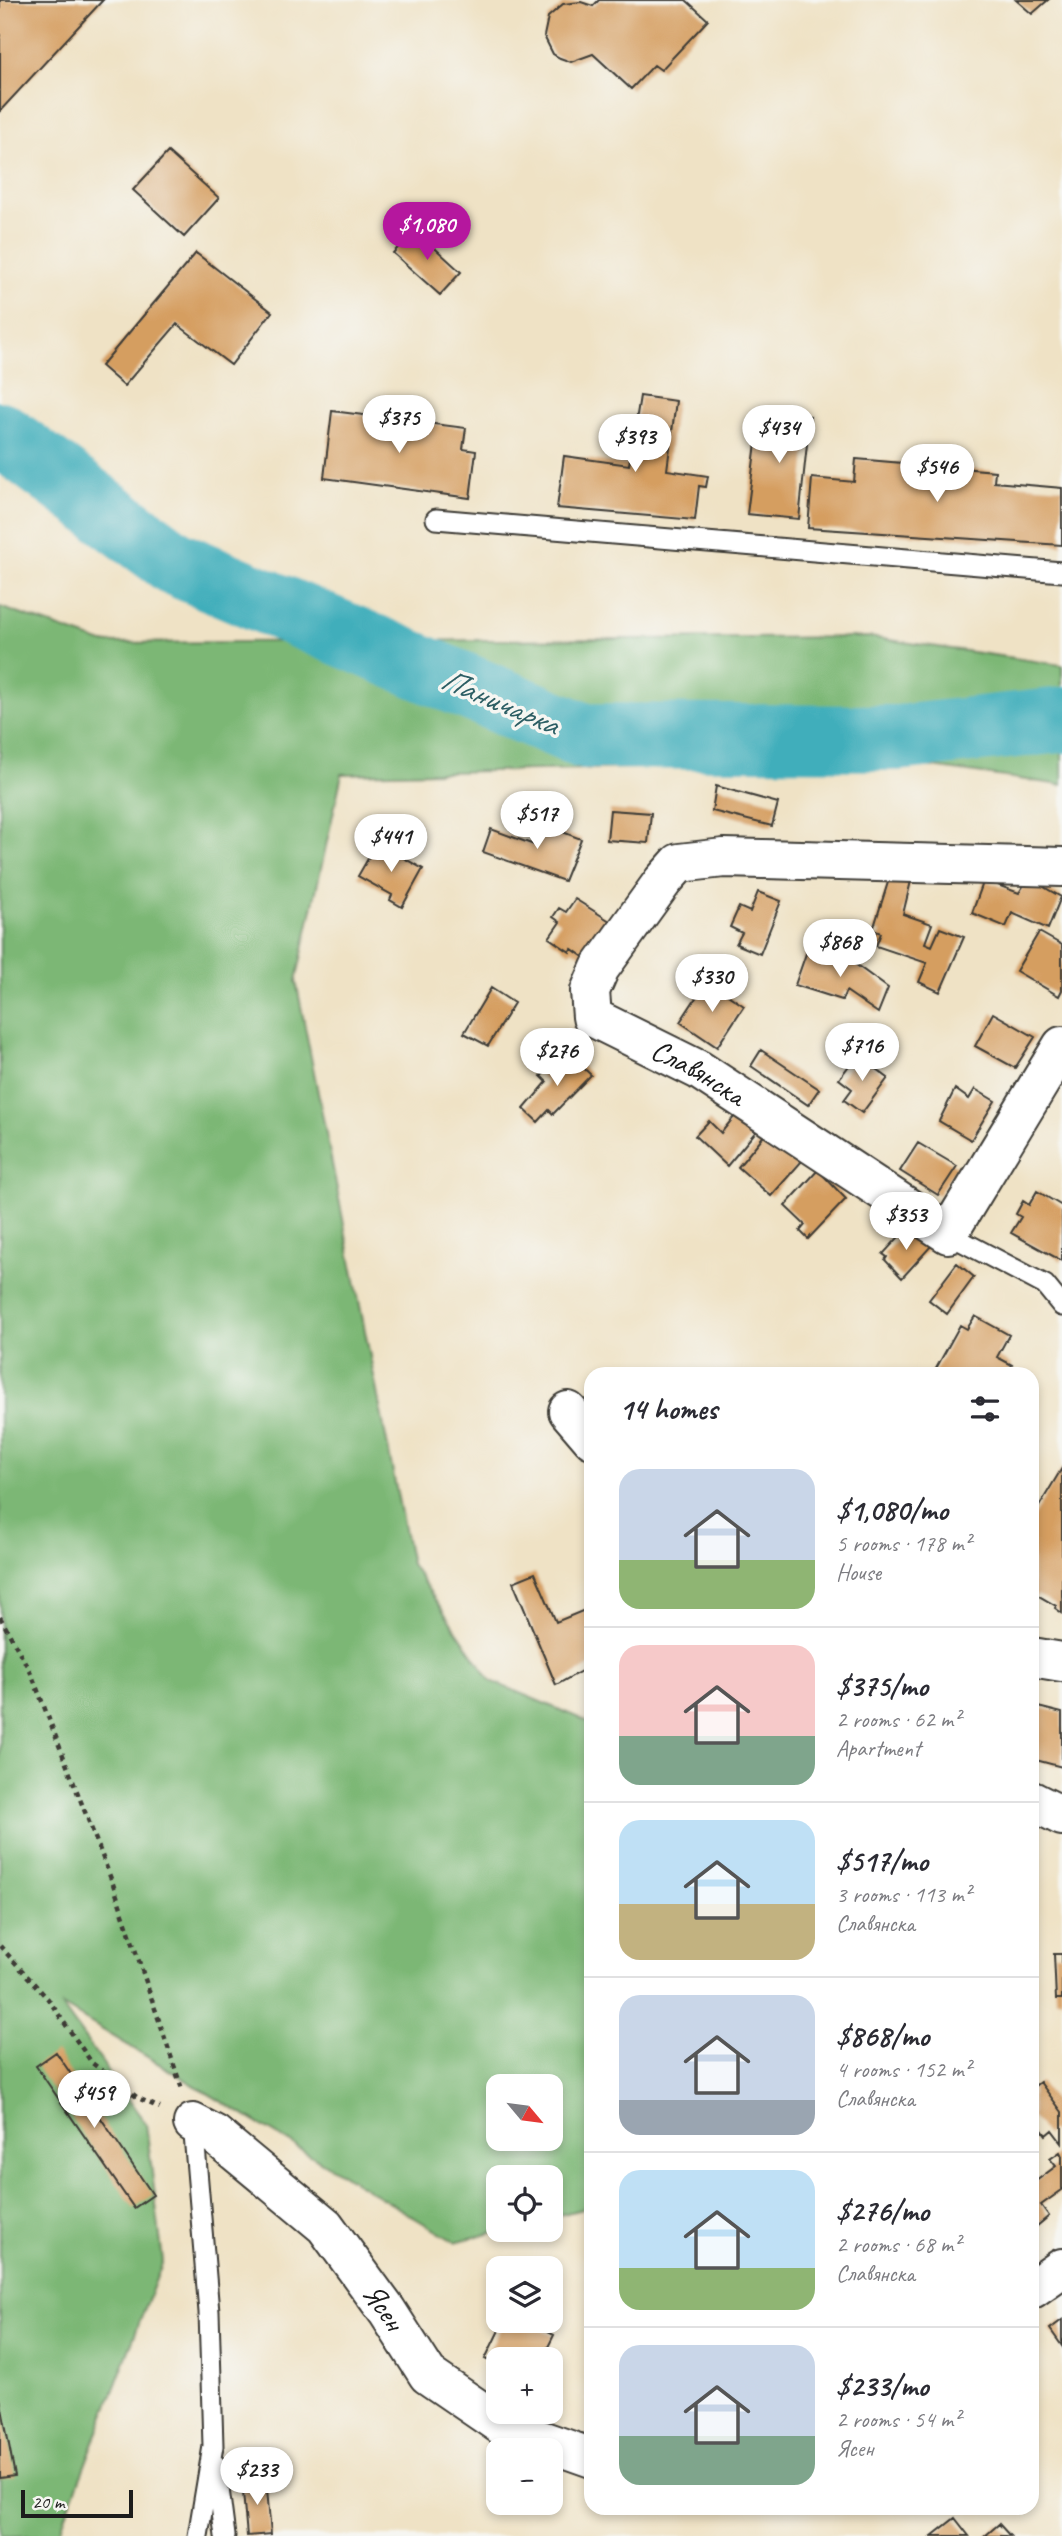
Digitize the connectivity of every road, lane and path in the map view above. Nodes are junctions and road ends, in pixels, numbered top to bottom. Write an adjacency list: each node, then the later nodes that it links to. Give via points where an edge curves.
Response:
1 (436, 519): 2 (lane)
2 (1062, 572)
3 (1062, 867): 5 (street, Славянска, via 724,858 679,863 600,968 590,991 592,1017 699,1069)
4 (1062, 1045): 5 (street)
5 (948, 1234): 6 (lane, via 1045,1285)
6 (1062, 1306)
7 (0, 1617): 13 (path, via 31,1673 113,1884)
8 (1039, 1658): 9 (street)
9 (1062, 1662)
10 (1039, 1804): 11 (street)
11 (1062, 1816)
12 (0, 1946): 13 (path, via 48,1999 92,2063 138,2098)
13 (193, 2123): 16 (lane, via 209,2312); 17 (street, Ясен, via 215,2134 325,2226 428,2375 503,2427)
14 (1062, 2268): 15 (street)
15 (1039, 2284)
16 (213, 2446): 18 (lane); 19 (lane)
17 (584, 2455)
18 (198, 2536)
19 (225, 2536)

